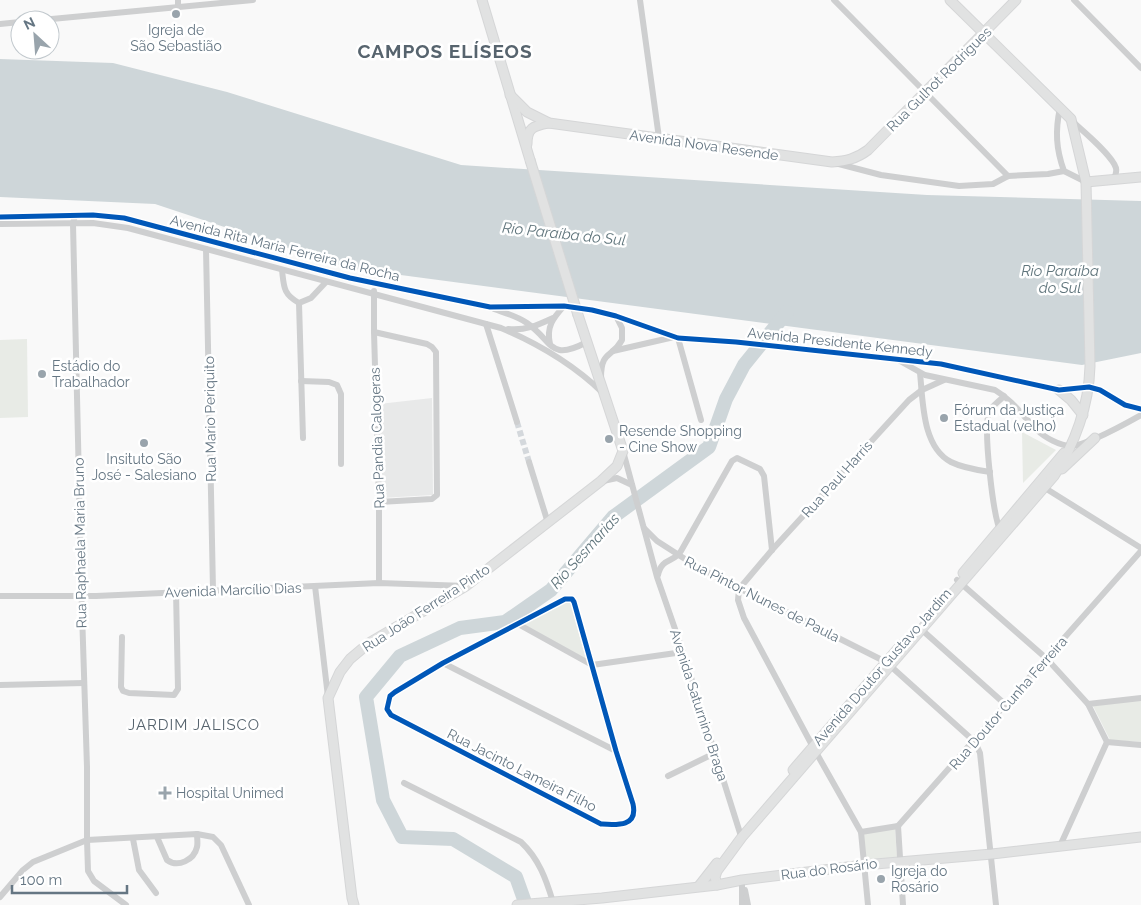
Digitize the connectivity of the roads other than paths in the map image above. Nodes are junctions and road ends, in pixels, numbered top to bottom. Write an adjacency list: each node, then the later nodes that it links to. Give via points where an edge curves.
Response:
1 (178, 0): 9 (street)
2 (253, 0): 9 (street)
3 (482, 0): 14 (main road)
4 (640, 0): 18 (street)
5 (834, 0): 13 (street)
6 (950, 0): 11 (main road)
7 (1016, 0): 11 (main road, Rua Gulhot Rodrigues)
8 (1074, 0): 12 (street)
9 (178, 8): 10 (street)
10 (60, 18)
11 (984, 34): 13 (main road, Rua Gulhot Rodrigues); 15 (main road)
12 (1141, 68)
13 (926, 92): 20 (main road, Rua Gulhot Rodrigues); 23 (street)
14 (510, 95): 17 (main road, Avenida Nova Resende, via 527,112); 19 (main road)
15 (1060, 108): 16 (main road); 22 (street, via 1056,136)
16 (1071, 119): 25 (street, via 1107,155 1116,169); 26 (main road, Avenida Doutor Gustavo Jardim)
17 (549, 123): 18 (main road, Avenida Nova Resende); 19 (main road, via 530,130)
18 (659, 138): 21 (main road, Avenida Nova Resende)
19 (526, 148): 46 (main road, bridge)
20 (860, 157): 21 (main road, Avenida Nova Resende)
21 (832, 162): 23 (street, via 882,175 959,186 993,184)
22 (1064, 171): 23 (street); 26 (street)
23 (1008, 176)
24 (1141, 177): 25 (main road)
25 (1114, 179): 26 (main road)
26 (1086, 182): 56 (main road, Avenida Doutor Gustavo Jardim)
27 (75, 215): 28 (street, Avenida Rita Maria Ferreira da Rocha); 30 (street, Rua Raphaela Maria Bruno); 34 (street, Avenida Rita Maria Ferreira da Rocha, via 124,218)
28 (0, 216)
29 (0, 224): 30 (street, Avenida Rita Maria Ferreira da Rocha)
30 (73, 224): 31 (street, Avenida Rita Maria Ferreira da Rocha, via 128,228); 93 (street, Rua Raphaela Maria Bruno)
31 (206, 249): 32 (street, Avenida Rita Maria Ferreira da Rocha); 90 (street, Rua Mario Periquito)
32 (282, 270): 33 (street, Avenida Rita Maria Ferreira da Rocha); 36 (street, via 284,288 290,298)
33 (326, 282): 35 (street, Avenida Rita Maria Ferreira da Rocha); 36 (street, via 311,298)
34 (376, 284): 35 (street, Rua Pandia Calogeras); 38 (street, Avenida Rita Maria Ferreira da Rocha)
35 (374, 294): 41 (street, Avenida Rita Maria Ferreira da Rocha); 44 (street, Rua Pandia Calogeras)
36 (299, 303): 54 (street)
37 (564, 306): 38 (street, Avenida Rita Maria Ferreira da Rocha); 39 (street, Avenida Presidente Kennedy); 40 (street)
38 (490, 308): 42 (street, via 516,316)
39 (616, 316): 45 (street, Avenida Presidente Kennedy); 48 (street, via 622,328 622,340)
40 (553, 318): 42 (street); 47 (street, via 548,330)
41 (486, 324): 43 (street, Avenida Rita Maria Ferreira da Rocha); 65 (street)
42 (532, 327): 43 (street); 47 (street)
43 (501, 328): 59 (street, Avenida Rita Maria Ferreira da Rocha, via 549,351)
44 (374, 332): 77 (street, Rua Pandia Calogeras); 77 (street, via 427,344 436,352 437,495 432,499)
45 (677, 338): 48 (street, Avenida Presidente Kennedy); 49 (street, Avenida Presidente Kennedy); 64 (street)
46 (587, 342): 47 (street, via 564,352); 55 (main road)
47 (550, 345)
48 (611, 351): 55 (street, via 602,362)
49 (899, 360): 50 (street, Avenida Presidente Kennedy); 51 (street, Avenida Presidente Kennedy)
50 (941, 364): 52 (street, via 936,370); 58 (street, Avenida Presidente Kennedy)
51 (920, 373): 52 (street, Avenida Presidente Kennedy); 57 (street)
52 (937, 378): 53 (street, Avenida Presidente Kennedy)
53 (944, 380): 57 (street, Rua Paul Harris); 60 (street, Avenida Presidente Kennedy, via 995,390)
54 (301, 381): 66 (street); 71 (street, via 337,384 341,394)
55 (601, 384): 59 (main road)
56 (1089, 387): 58 (street, Avenida Presidente Kennedy); 61 (street, Avenida Presidente Kennedy); 62 (main road, Avenida Doutor Gustavo Jardim)
57 (922, 390): 72 (street, via 926,429 939,451 951,462); 82 (street, Rua Paul Harris, via 909,400)
58 (1059, 390): 62 (main road)
59 (605, 396): 69 (main road)
60 (1004, 396): 68 (street, Avenida Presidente Kennedy, via 1039,432); 72 (street, via 988,416)
61 (1141, 408)
62 (1082, 414): 68 (main road, Avenida Doutor Gustavo Jardim)
63 (1141, 415): 67 (street)
64 (701, 420)
65 (517, 422)
66 (303, 438)
67 (1095, 438): 68 (street); 73 (main road)
68 (1069, 447): 73 (main road, Avenida Doutor Gustavo Jardim); 80 (main road, Avenida Doutor Gustavo Jardim)
69 (624, 451): 74 (main road, Rua João Ferreira Pinto, via 617,466); 75 (street, Avenida Saturnino Braga)
70 (529, 462): 78 (street)
71 (341, 464)
72 (990, 472): 80 (street)
73 (1054, 476): 76 (main road, Avenida Doutor Gustavo Jardim)
74 (602, 481): 75 (street, via 617,478); 78 (main road, Rua João Ferreira Pinto)
75 (633, 488): 79 (street, Avenida Saturnino Braga)
76 (1045, 488): 80 (main road, Avenida Doutor Gustavo Jardim); 81 (street)
77 (379, 502): 85 (street, Rua Pandia Calogeras)
78 (548, 523): 88 (main road, Rua João Ferreira Pinto)
79 (643, 525): 83 (street, Rua Pintor Nunes de Paula, via 657,541); 84 (street, Avenida Saturnino Braga)
80 (1002, 532): 86 (main road, Avenida Doutor Gustavo Jardim)
81 (1141, 549): 98 (street, Rua Doutor Cunha Ferreira)
82 (772, 550): 83 (street, via 764,476 760,469 737,458 732,461); 89 (street, Rua Paul Harris)
83 (678, 556): 84 (street, via 665,562); 89 (street, Rua Pintor Nunes de Paula)
84 (657, 576): 97 (street, Avenida Saturnino Braga)
85 (379, 582): 87 (street, Avenida Marcílio Dias); 88 (street, Avenida Marcílio Dias)
86 (959, 582): 95 (main road, Avenida Doutor Gustavo Jardim); 98 (street); 100 (main road, Avenida Doutor Gustavo Jardim)
87 (315, 586): 90 (street, Avenida Marcílio Dias); 104 (street)
88 (466, 586): 104 (main road, Rua João Ferreira Pinto, via 369,643 340,672)
89 (739, 589): 100 (street, Rua Pintor Nunes de Paula); 111 (street, via 738,600 744,618)
90 (213, 590): 91 (street, Avenida Marcílio Dias)
91 (176, 591): 93 (street, Avenida Marcílio Dias); 96 (street, via 178,689 174,695 123,691)
92 (0, 596): 93 (street, Avenida Marcílio Dias)
93 (81, 596): 102 (street, Rua Raphaela Maria Bruno)
94 (518, 624): 99 (street); 101 (street); 101 (street, Rua Jacinto Lameira Filho, via 565,599 572,599)
95 (922, 630): 100 (main road, Avenida Doutor Gustavo Jardim); 107 (street)
96 (122, 637)
97 (683, 652): 101 (street); 113 (street, Avenida Saturnino Braga)
98 (1047, 659): 106 (street); 107 (street, Rua Doutor Cunha Ferreira)
99 (444, 663): 112 (street); 112 (street, Rua Jacinto Lameira Filho, via 390,696 387,709 391,715 601,824 624,824 634,813)
100 (889, 664): 108 (street, Rua Pintor Nunes de Paula); 111 (main road, Avenida Doutor Gustavo Jardim)
101 (592, 665): 112 (street, Rua Jacinto Lameira Filho)
102 (84, 683): 103 (street); 123 (street, Rua Raphaela Maria Bruno)
103 (0, 685)
104 (328, 698): 134 (main road)
105 (1141, 698): 106 (street)
106 (1088, 704): 109 (street)
107 (1006, 705): 108 (street, Rua Doutor Cunha Ferreira)
108 (974, 742): 116 (street, Rua Doutor Cunha Ferreira); 125 (street, via 980,754)
109 (1107, 742): 110 (street); 124 (street)
110 (1141, 746)
111 (814, 750): 117 (street); 119 (main road, Avenida Doutor Gustavo Jardim)
112 (616, 751)
113 (715, 753): 114 (street); 119 (street, Avenida Saturnino Braga)
114 (668, 776)
115 (404, 784): 135 (street, via 521,842 530,850 547,880)
116 (898, 826): 117 (street); 126 (street)
117 (861, 832): 127 (street)
118 (198, 834): 120 (street); 120 (street, via 193,855 176,864 167,860); 137 (street, via 212,837 221,845)
119 (741, 835): 129 (main road, Avenida Doutor Gustavo Jardim, via 717,871); 130 (main road, Avenida Doutor Gustavo Jardim)
120 (157, 837): 122 (street)
121 (1141, 837): 124 (main road, Rua do Rosário)
122 (133, 839): 123 (street); 131 (street, via 139,870)
123 (87, 840): 132 (street, via 33,862); 136 (street, Rua Raphaela Maria Bruno, via 88,871 94,881)
124 (1060, 846): 125 (main road, Rua do Rosário)
125 (992, 854): 126 (main road, Rua do Rosário); 143 (street)
126 (900, 861): 127 (main road, Rua do Rosário); 142 (street)
127 (864, 865): 128 (main road, Rua do Rosário); 141 (street)
128 (743, 883): 129 (main road, Rua do Rosário); 139 (street); 140 (street)
129 (717, 885): 130 (main road, Rua do Rosário)
130 (699, 886): 133 (main road, Rua do Rosário)
131 (156, 893)
132 (0, 897)
133 (602, 902): 135 (main road, Rua do Rosário)
134 (352, 903)
135 (550, 903): 138 (main road, Rua do Rosário)
136 (126, 905)
137 (249, 905)
138 (518, 905)
139 (742, 905)
140 (748, 905)
141 (868, 905)
142 (903, 905)
143 (996, 905)

